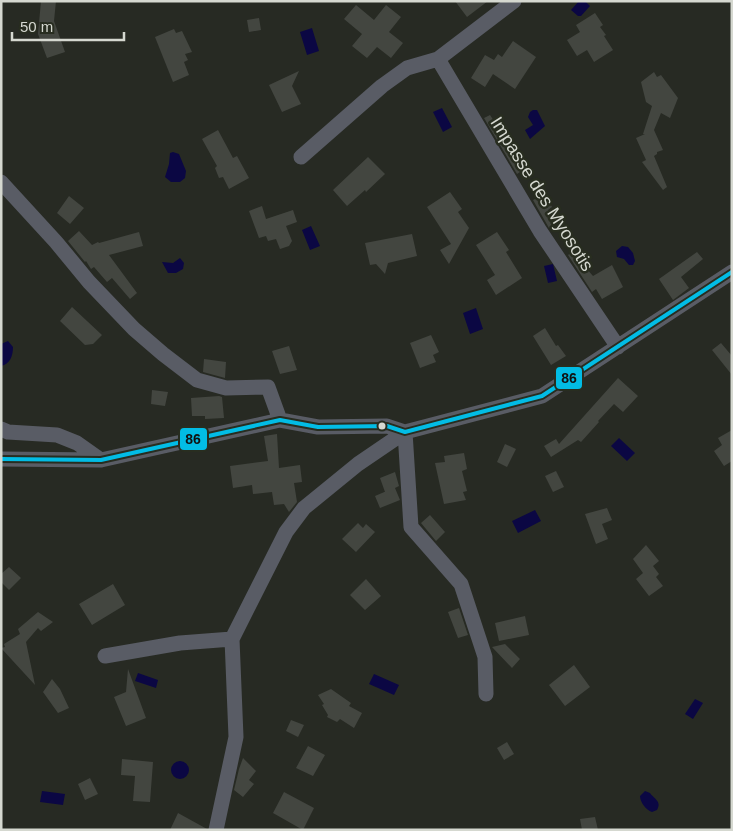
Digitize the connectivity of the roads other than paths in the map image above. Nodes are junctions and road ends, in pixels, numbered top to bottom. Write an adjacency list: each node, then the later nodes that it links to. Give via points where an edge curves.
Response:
1 (514, 1): 2 (street)
2 (438, 59): 3 (street, via 407,68); 6 (street, Impasse des Myosotis, via 540,231)
3 (301, 157)
4 (1, 182): 7 (street, via 88,282 156,348 197,380 226,388 268,387)
5 (732, 272): 6 (street)
6 (618, 347): 9 (street, via 542,396)
7 (280, 420): 9 (street, via 318,427 387,426); 11 (street)
8 (1, 430): 11 (street, via 57,435 77,443)
9 (405, 432): 12 (street, via 358,464 304,508 286,532); 14 (street, via 411,527 461,584 485,657)
10 (1, 459): 11 (street)
11 (101, 460)
12 (232, 638): 13 (street); 15 (street, via 236,737)
13 (105, 656)
14 (486, 694)
15 (216, 830)

